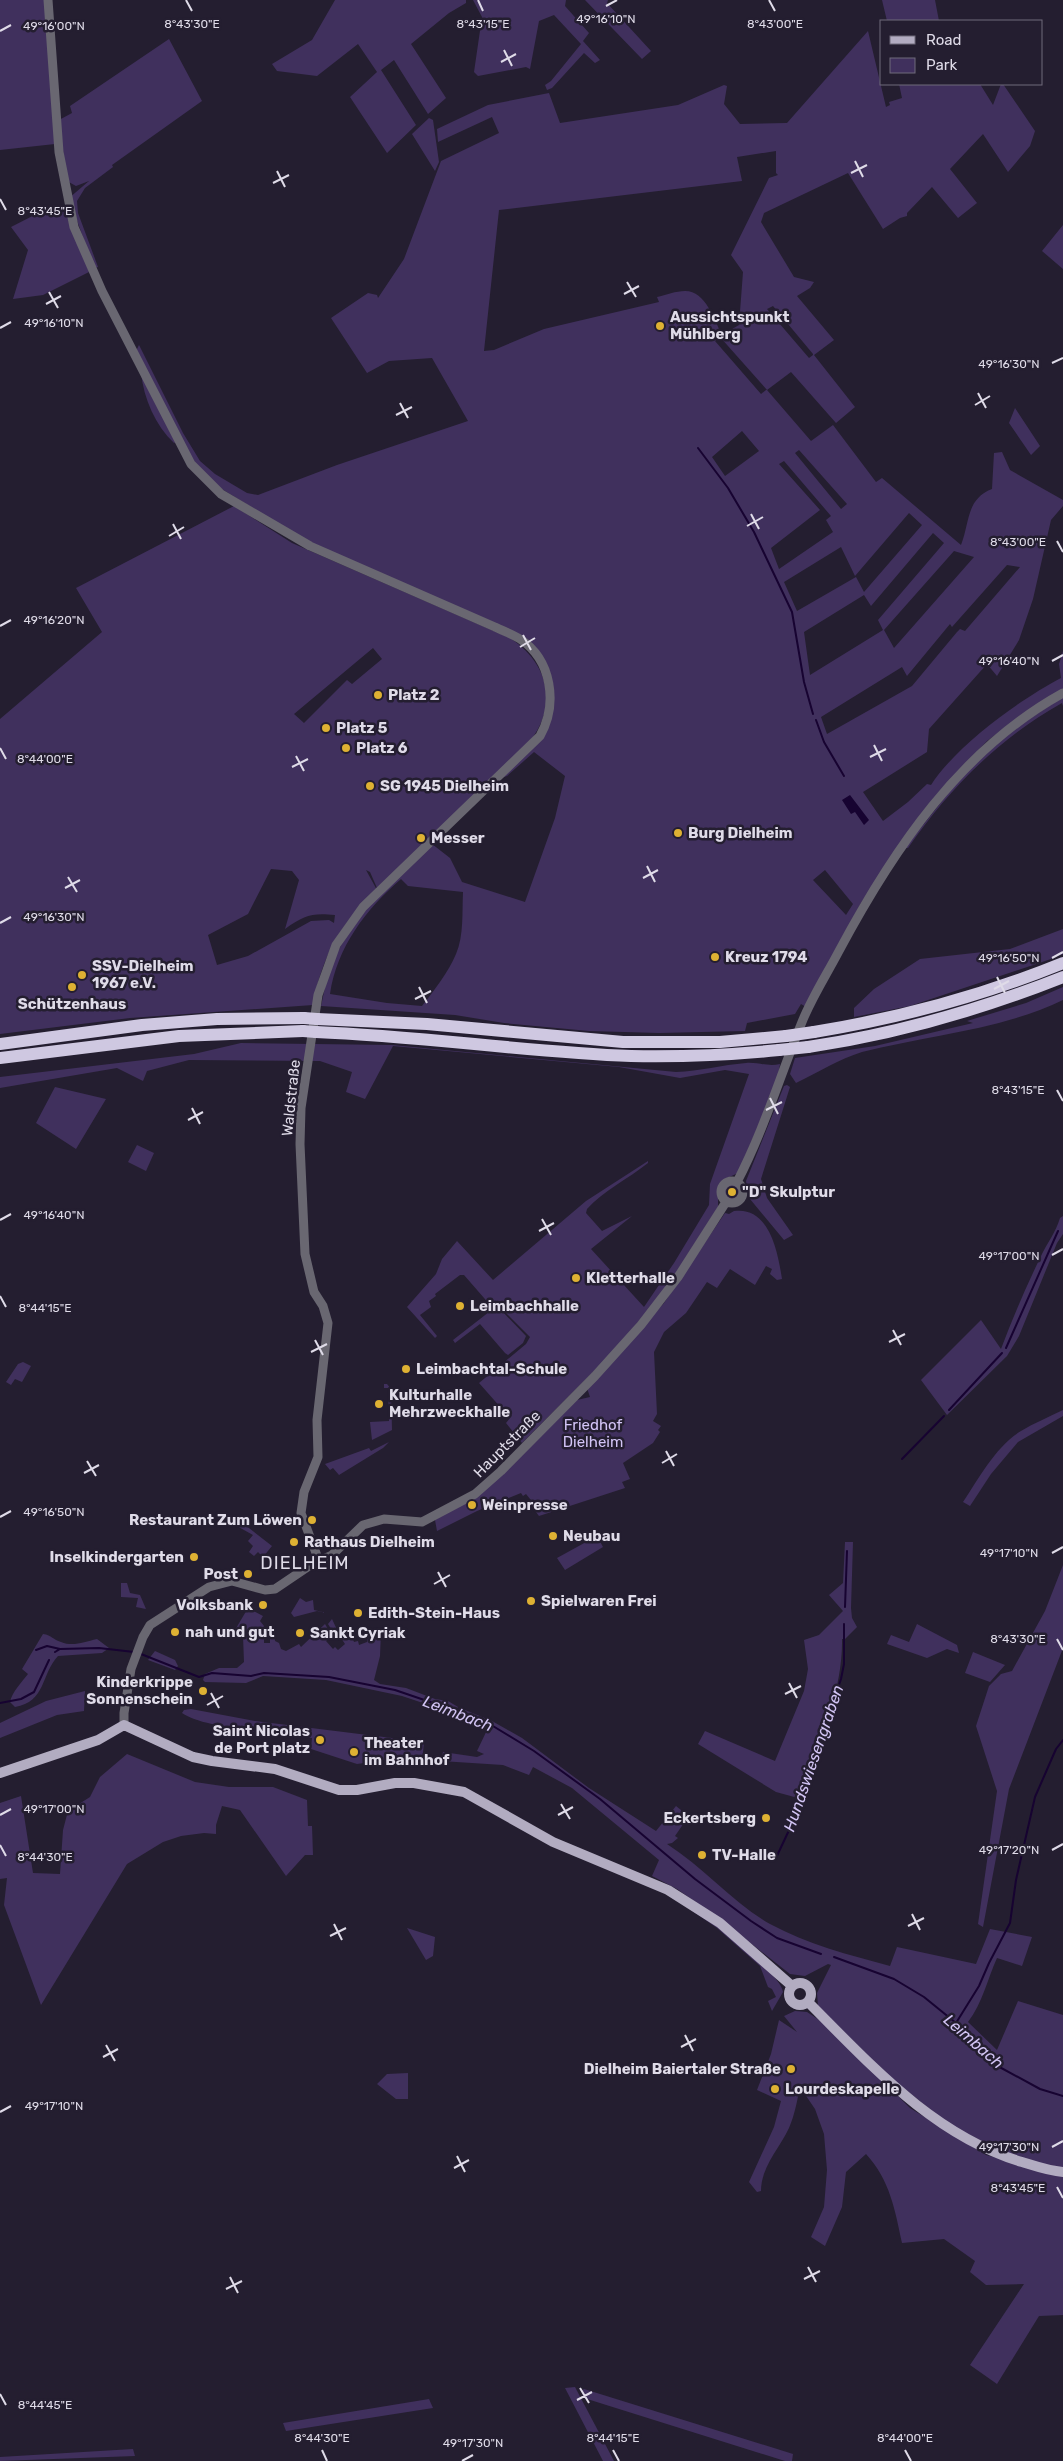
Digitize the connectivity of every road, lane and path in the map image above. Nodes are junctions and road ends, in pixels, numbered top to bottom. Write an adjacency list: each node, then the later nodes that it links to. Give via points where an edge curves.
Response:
1 (48, 0): 9 (street, Waldstraße, via 59,152 74,227 102,291 191,464 221,494 310,546 520,640 537,656 548,679 551,701 540,736 347,926 331,956 318,995 301,1108 300,1144 305,1254 314,1292 328,1323 317,1420 318,1457 304,1492 301,1512)
2 (1063, 693): 7 (street, via 1031,712 979,753 942,793 901,848 853,925 802,1021 763,1127)
3 (1063, 963): 5 (highway, bridge, via 1017,981 877,1021 786,1036 720,1042 623,1042 427,1024 304,1018 168,1023)
4 (1063, 977): 6 (highway, bridge, via 945,1018 881,1035 808,1047 710,1056 632,1056 303,1031 170,1036)
5 (0, 1044)
6 (0, 1058)
7 (737, 1182): 8 (street, via 729,1181 721,1189 721,1196); 8 (street, via 742,1187 742,1197 735,1203)
8 (726, 1202): 9 (street, Hauptstraße, via 657,1305 595,1376 475,1494 422,1522 384,1519 363,1525 332,1555)
9 (319, 1561): 10 (street, Hauptstraße, via 270,1590 232,1581 209,1587 150,1625 135,1660)
10 (124, 1725): 11 (main road, via 98,1740); 12 (main road, via 193,1757 275,1769 339,1790 414,1783 464,1792 553,1842 668,1890 720,1923)
11 (0, 1773)
12 (792, 1986): 13 (main road, via 791,2001 801,2005); 13 (main road, via 798,1983 808,1985 811,1992)
13 (808, 2002): 14 (main road, via 916,2105 964,2138 998,2154)
14 (1063, 2172)

